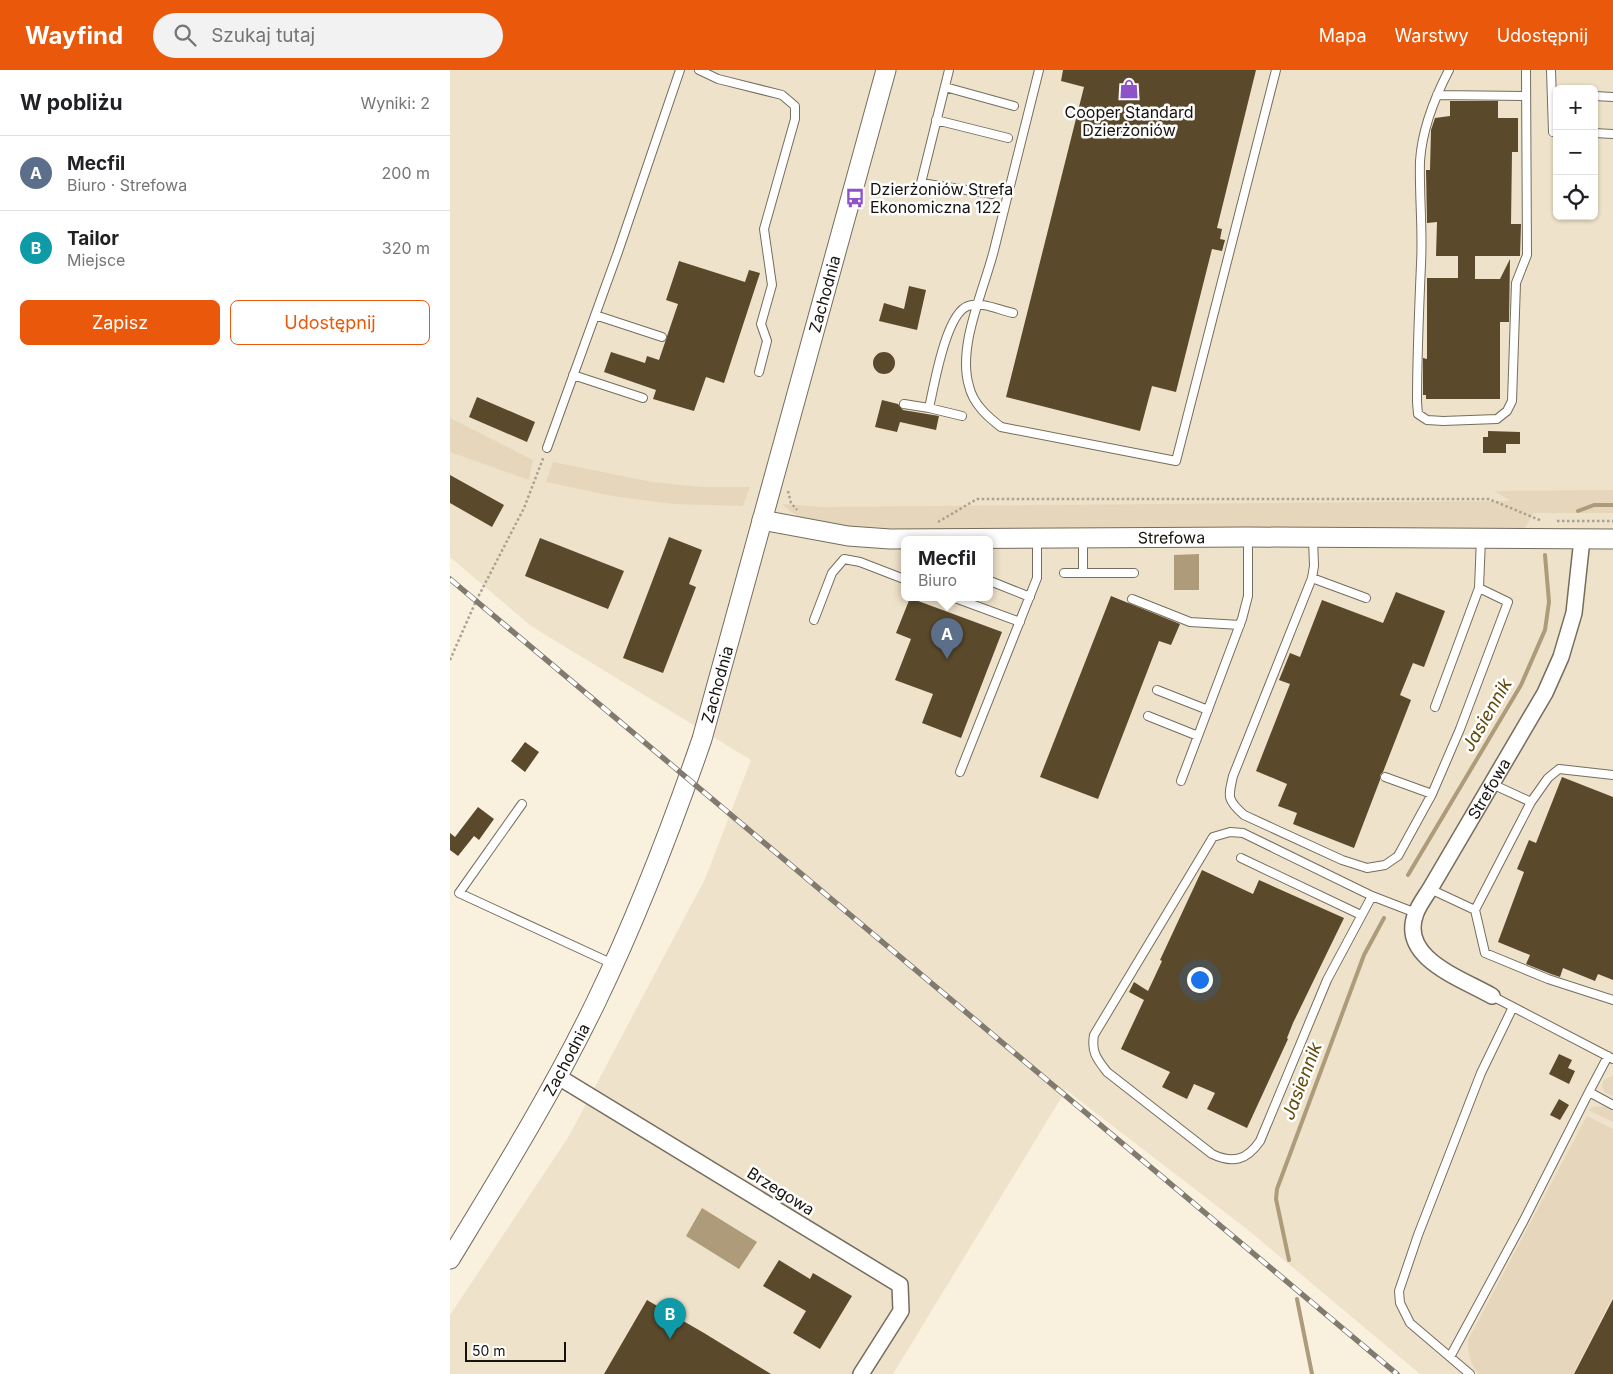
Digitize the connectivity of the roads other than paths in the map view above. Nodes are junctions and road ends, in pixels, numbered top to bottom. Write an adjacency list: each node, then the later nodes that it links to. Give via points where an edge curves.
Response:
1 (680, 70): 24 (lane)
2 (699, 70): 26 (lane, via 718,79 782,95 795,106 795,119 764,229 772,285 761,324 767,341)
3 (886, 70): 33 (street, Zachodnia)
4 (949, 70): 11 (lane)
5 (1039, 70): 22 (lane)
6 (1276, 70): 22 (lane, via 1176,461 1001,427 988,417 968,387 966,364 967,347)
7 (1449, 70): 12 (lane)
8 (1526, 70): 13 (lane)
9 (1551, 70): 10 (lane)
10 (1553, 85)
11 (945, 87): 16 (lane); 17 (lane)
12 (1437, 95): 13 (lane); 13 (lane, via 1420,159 1418,414 1427,420 1470,422 1497,419 1507,411 1512,401 1516,282 1527,255)
13 (1525, 96)
14 (1598, 96): 15 (lane)
15 (1613, 98)
16 (1014, 106)
17 (936, 120): 20 (lane); 21 (lane, via 921,183)
18 (1598, 133): 19 (lane)
19 (1613, 134)
20 (1008, 138)
21 (992, 194)
22 (979, 305): 23 (lane); 30 (lane, via 967,306 957,313)
23 (1013, 313)
24 (595, 315): 25 (lane); 27 (lane)
25 (662, 337)
26 (758, 372)
27 (573, 375): 28 (lane); 32 (lane)
28 (643, 398)
29 (904, 404): 30 (lane)
30 (929, 408): 31 (lane)
31 (962, 416)
32 (547, 448)
33 (762, 520): 40 (street, Strefowa, via 848,536); 76 (street, Zachodnia, via 699,747 657,864)
34 (1248, 537): 35 (street, Strefowa); 38 (street, Strefowa); 56 (lane, via 1248,596)
35 (1312, 537): 39 (street, Strefowa); 47 (lane)
36 (993, 538): 37 (street, Strefowa)
37 (1037, 538): 38 (street, Strefowa); 50 (lane, via 1037,578)
38 (1083, 538): 44 (lane)
39 (1481, 538): 41 (street, Strefowa); 49 (lane)
40 (901, 539)
41 (1582, 539): 42 (street, Strefowa); 66 (street, Strefowa, via 1574,614 1561,657 1545,693)
42 (1613, 539)
43 (1064, 573): 44 (lane)
44 (1083, 573): 45 (lane)
45 (1134, 573)
46 (901, 577): 54 (lane, via 844,559 832,573)
47 (1312, 578): 51 (lane); 67 (lane, via 1233,776 1229,794 1232,804 1244,815 1342,860 1367,868 1385,865 1398,856)
48 (993, 582): 50 (lane)
49 (1479, 588): 58 (lane); 67 (lane, via 1508,602)
50 (1030, 597): 55 (lane)
51 (1366, 598)
52 (1132, 599): 56 (lane, via 1190,622)
53 (963, 601): 55 (lane)
54 (814, 620)
55 (1020, 622): 62 (lane)
56 (1240, 625): 59 (lane)
57 (1157, 690): 59 (lane)
58 (1435, 707)
59 (1208, 710): 61 (lane)
60 (1148, 716): 61 (lane)
61 (1198, 736): 65 (lane)
62 (960, 772)
63 (1613, 774): 68 (lane, via 1559,769 1548,778)
64 (1386, 777): 67 (lane)
65 (1181, 781)
66 (1492, 784): 68 (lane); 71 (street, Strefowa)
67 (1432, 794)
68 (1531, 802): 73 (lane)
69 (522, 804): 76 (lane, via 460,893)
70 (1241, 858): 75 (lane)
71 (1430, 890): 73 (lane); 74 (street, Strefowa)
72 (1372, 896): 74 (lane); 75 (lane); 75 (lane, via 1243,833 1230,832 1213,837 1094,1036 1092,1047 1095,1056 1107,1072 1212,1154 1235,1161 1244,1157 1260,1141 1327,980)
73 (1475, 910): 78 (lane, via 1484,953 1548,979)
74 (1416, 913): 77 (street, Strefowa, via 1415,945 1425,958)
75 (1361, 915)
76 (614, 964): 81 (street, Zachodnia)
77 (1492, 996): 79 (lane)
78 (1613, 1000)
79 (1513, 1007): 80 (lane); 85 (lane, via 1481,1073 1399,1291 1400,1303 1410,1322)
80 (1611, 1057): 82 (lane)
81 (557, 1076): 84 (street, Zachodnia); 86 (street, Brzegowa, via 900,1285 901,1311)
82 (1589, 1092): 83 (lane); 85 (lane)
83 (1613, 1105)
84 (450, 1259)
85 (1450, 1357): 87 (lane)
86 (861, 1374)
87 (1470, 1374)

